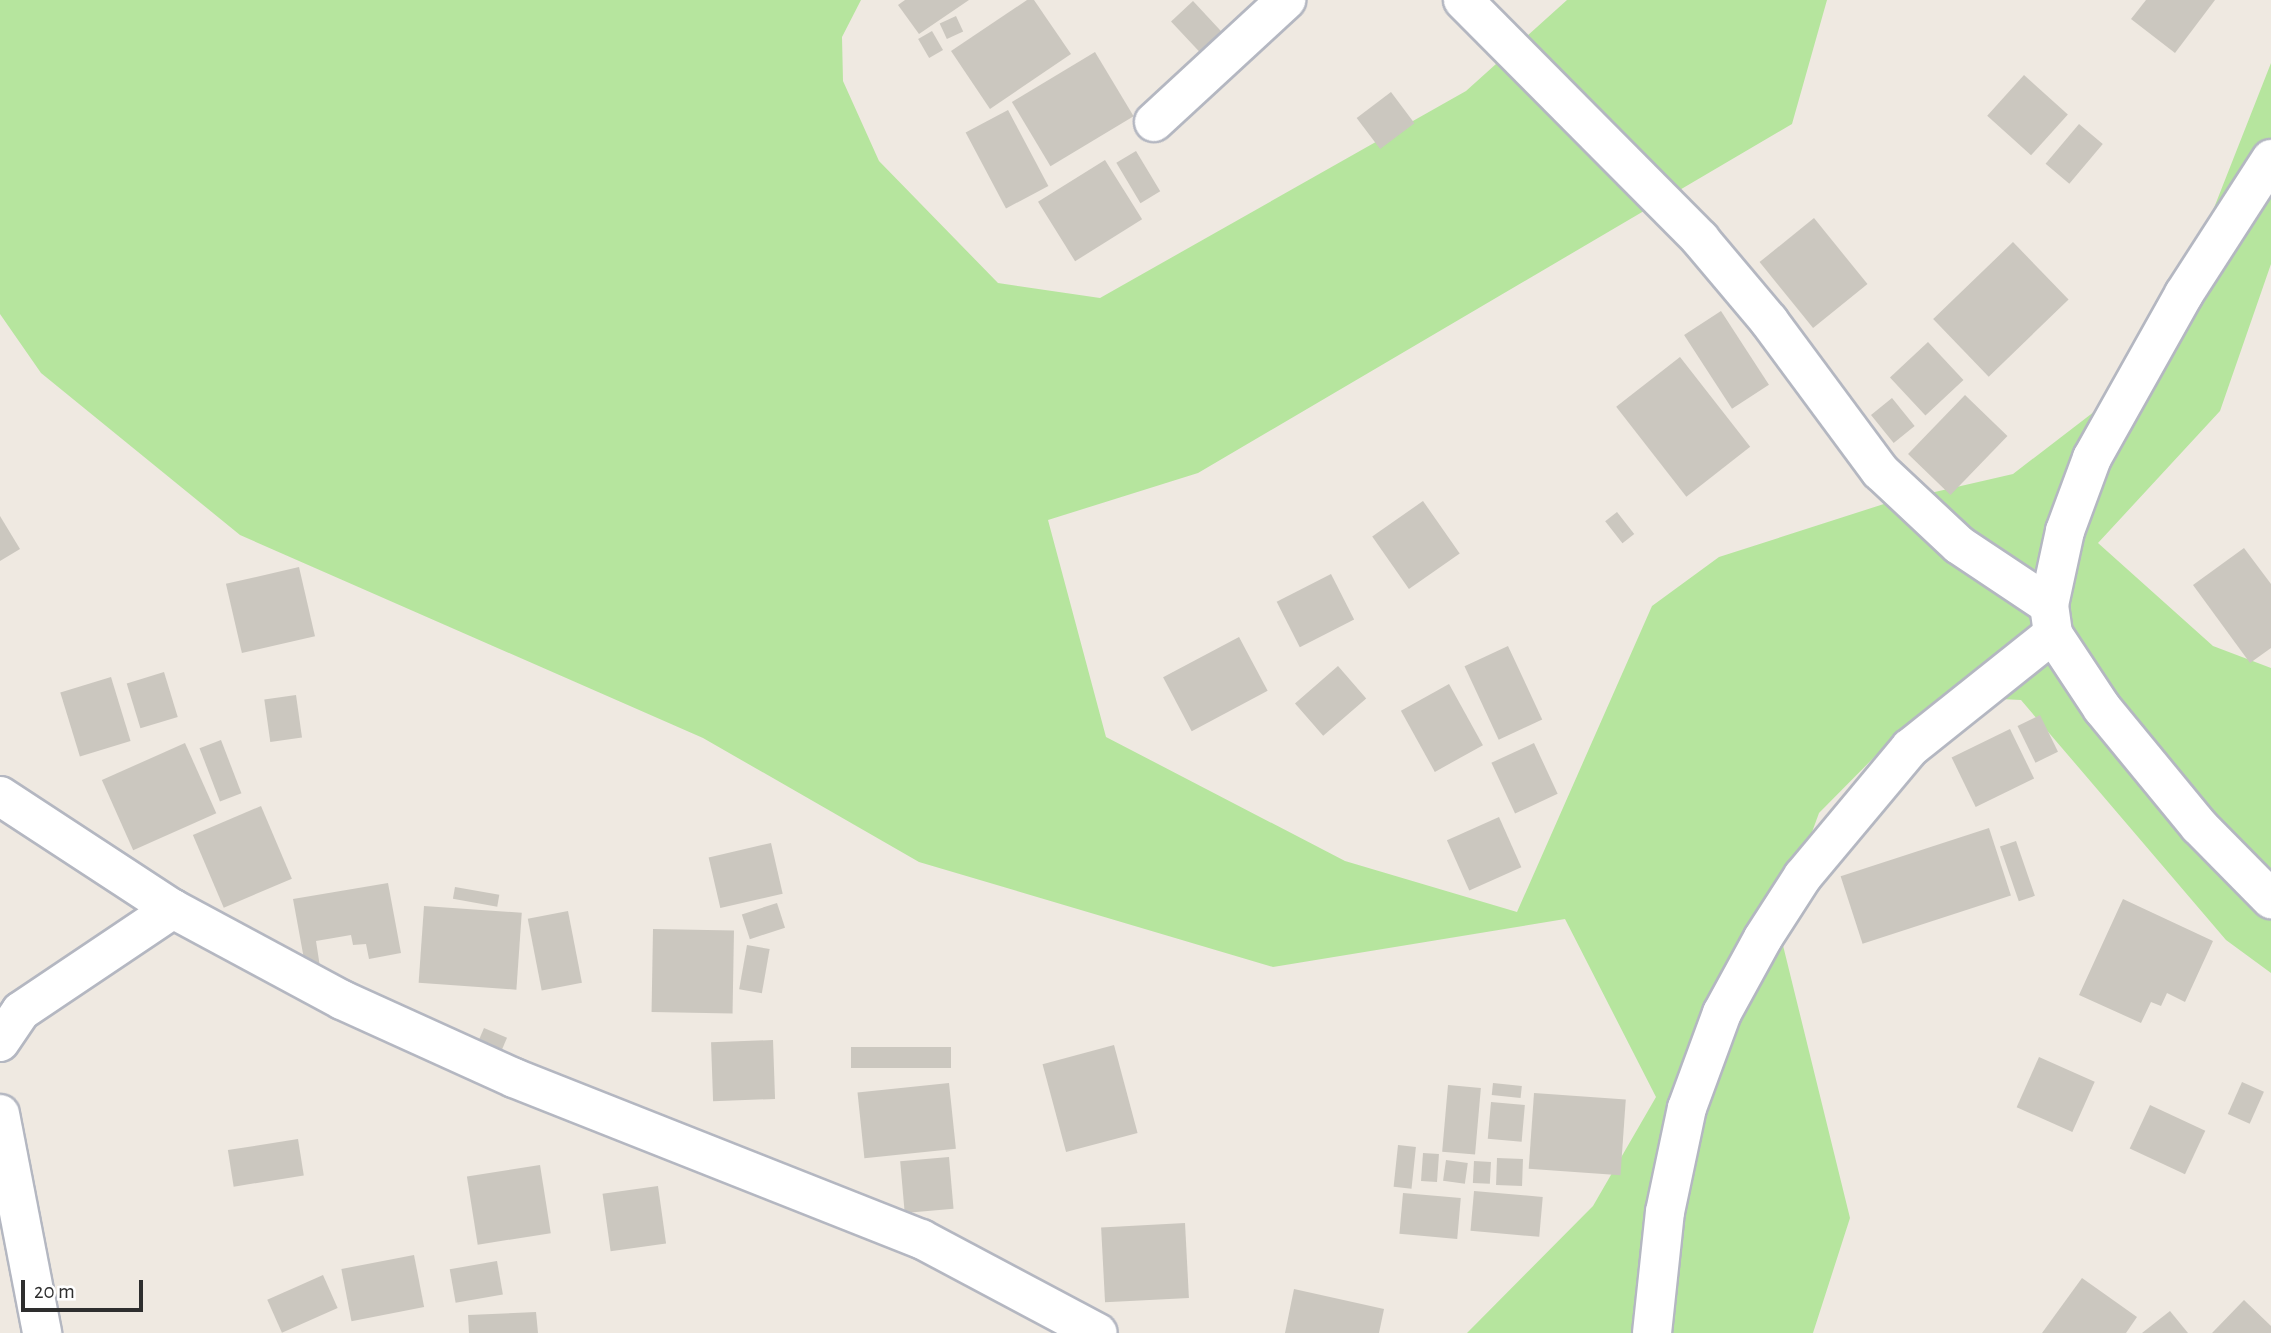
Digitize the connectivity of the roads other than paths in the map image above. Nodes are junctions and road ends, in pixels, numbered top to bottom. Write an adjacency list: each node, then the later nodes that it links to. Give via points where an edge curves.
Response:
1 (1286, 0): 3 (street)
2 (1463, 0): 5 (street, via 1700,239 1769,321 1880,471 1959,545)
3 (1154, 122)
4 (2271, 159): 5 (street, via 2184,294 2092,458 2065,531)
5 (2051, 620): 7 (street, via 2102,708 2199,826); 13 (street, via 1910,748 1803,876 1721,1013 1688,1108 1665,1212)
6 (0, 796): 8 (street)
7 (2271, 900)
8 (173, 909): 9 (street, via 21,1011); 12 (street, via 342,1000 514,1078 921,1239)
9 (0, 1042)
10 (0, 1114): 11 (street)
11 (42, 1333)
12 (1098, 1333)
13 (1652, 1333)

